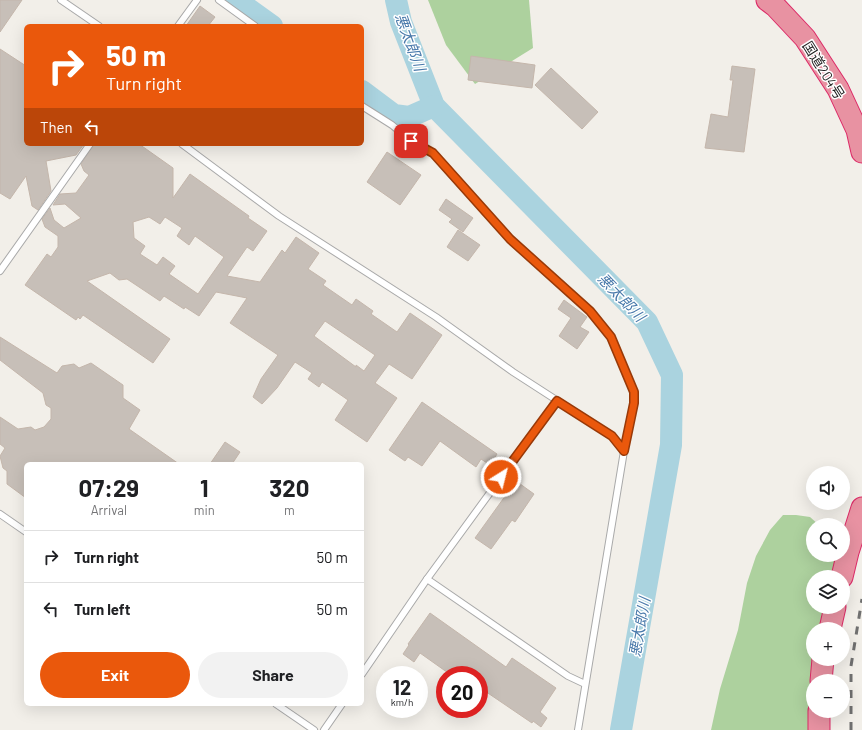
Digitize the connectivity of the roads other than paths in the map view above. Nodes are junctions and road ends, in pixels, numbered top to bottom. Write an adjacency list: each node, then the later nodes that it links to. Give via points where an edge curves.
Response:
1 (61, 0): 5 (lane)
2 (197, 0): 6 (lane)
3 (219, 0): 7 (lane)
4 (767, 0): 11 (highway, 国道204号, via 805,38 838,89 857,130)
5 (97, 24)
6 (179, 24)
7 (252, 24)
8 (364, 107): 14 (lane, via 411,141 433,153 510,239 590,311 611,337 634,392)
9 (89, 146): 12 (lane)
10 (185, 146): 13 (lane, via 279,216 436,317)
11 (862, 152)
12 (0, 271)
13 (557, 401): 14 (lane, via 612,436); 19 (lane)
14 (624, 451): 21 (lane)
15 (862, 508): 18 (highway)
16 (0, 514): 17 (lane)
17 (24, 531)
18 (844, 570)
19 (426, 579): 20 (lane); 21 (lane, via 568,676)
20 (364, 671)
21 (585, 684): 27 (lane)
22 (279, 706): 25 (lane)
23 (341, 706): 26 (lane)
24 (819, 718): 28 (highway)
25 (314, 730)
26 (324, 730)
27 (578, 730)
28 (819, 730)

